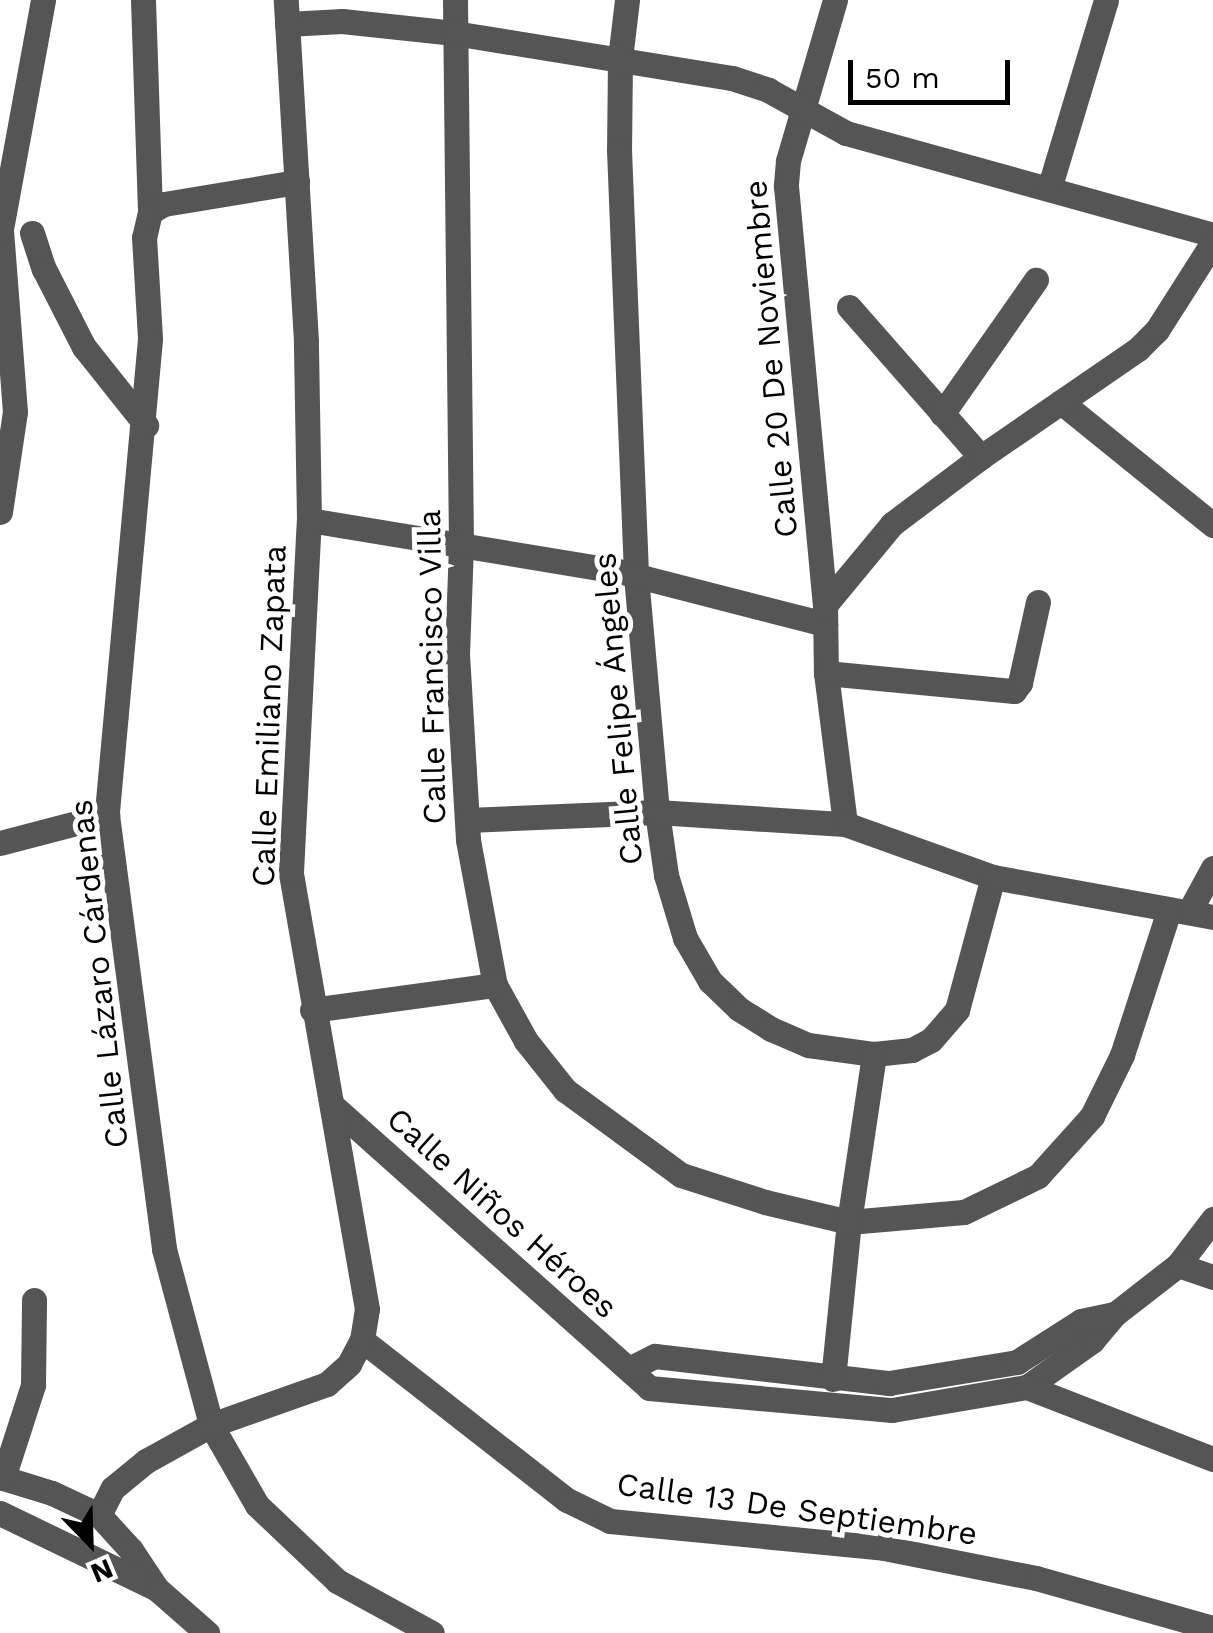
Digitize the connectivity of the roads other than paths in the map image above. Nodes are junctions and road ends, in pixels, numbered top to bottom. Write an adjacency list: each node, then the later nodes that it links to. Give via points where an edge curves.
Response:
1 (43, 0): 10 (street)
2 (143, 0): 14 (street, Calle Lázaro Cárdenas)
3 (455, 0): 8 (street, Calle Francisco Villa)
4 (627, 0): 9 (street, Calle Felipe Ángeles)
5 (836, 0): 11 (street, Calle 20 De Noviembre)
6 (1106, 0): 13 (street)
7 (286, 12): 8 (street); 12 (street, Calle Emiliano Zapata)
8 (454, 32): 9 (street); 27 (street, Calle Francisco Villa)
9 (620, 58): 11 (street, via 732,78); 28 (street, Calle Felipe Ángeles)
10 (12, 96): 15 (street)
11 (802, 110): 13 (street, via 846,134); 30 (street, Calle 20 De Noviembre, via 786,186)
12 (297, 182): 14 (street, via 164,204); 25 (street, Calle Emiliano Zapata)
13 (1049, 190): 17 (street)
14 (150, 212): 22 (street, Calle Lázaro Cárdenas, via 144,237)
15 (1, 228): 24 (street, via 15,429)
16 (32, 233): 22 (street, via 84,346)
17 (1213, 238): 20 (street, via 1157,330)
18 (1036, 280): 21 (street)
19 (848, 307): 21 (street)
20 (1061, 402): 23 (street); 26 (street)
21 (942, 414): 23 (street)
22 (146, 425): 33 (street, Calle Lázaro Cárdenas)
23 (980, 457): 30 (street, via 892,524)
24 (0, 512)
25 (309, 520): 27 (street); 41 (street, Calle Emiliano Zapata, via 291,872)
26 (1213, 526)
27 (461, 545): 28 (street); 34 (street, Calle Francisco Villa, via 457,654)
28 (636, 576): 30 (street); 32 (street, Calle Felipe Ángeles)
29 (1038, 602): 31 (street, via 1014,691)
30 (825, 615): 31 (street, Calle 20 De Noviembre)
31 (826, 673): 35 (street, Calle 20 De Noviembre)
32 (657, 812): 34 (street); 35 (street); 42 (street, Calle Felipe Ángeles, via 680,922 710,981 771,1029 808,1045)
33 (108, 815): 36 (street); 54 (street, Calle Lázaro Cárdenas, via 164,1248)
34 (467, 820): 40 (street, Calle Francisco Villa)
35 (844, 824): 38 (street)
36 (0, 843)
37 (1213, 868): 39 (street, Calle Francisco Villa)
38 (993, 877): 39 (street); 42 (street, Calle Felipe Ángeles, via 957,1010 931,1040 912,1050)
39 (1190, 913): 45 (street, Calle Francisco Villa, via 1092,1116 1038,1176 964,1212)
40 (494, 986): 41 (street); 45 (street, Calle Francisco Villa, via 566,1090 626,1138 681,1174)
41 (312, 1010): 43 (street, Calle Emiliano Zapata)
42 (874, 1054): 45 (street)
43 (333, 1106): 50 (street, Calle Emiliano Zapata, via 364,1278); 51 (street, Calle Niños Héroes)
44 (1213, 1219): 46 (street, Calle Niños Héroes)
45 (849, 1222): 52 (street)
46 (1178, 1265): 47 (street); 49 (street, Calle Niños Héroes)
47 (1213, 1276)
48 (34, 1300): 56 (street, via 33,1385)
49 (1116, 1314): 52 (street, Calle Niños Héroes, via 1081,1321 998,1367 889,1383); 53 (street, Calle Niños Héroes, via 1092,1342)
50 (362, 1340): 54 (street, via 328,1384); 60 (street, Calle 13 De Septiembre, via 566,1500 610,1521 884,1548 1036,1578)
51 (628, 1368): 52 (street, Calle Niños Héroes, via 655,1356); 53 (street, Calle Niños Héroes, via 648,1388 892,1410)
52 (833, 1379)
53 (1027, 1387): 55 (street)
54 (211, 1425): 58 (street, via 146,1461 113,1488); 62 (street, via 257,1504 338,1581)
55 (1213, 1459)
56 (2, 1478): 58 (street)
57 (0, 1512): 59 (street)
58 (98, 1516): 59 (street)
59 (156, 1589): 61 (street)
60 (1213, 1628)
61 (208, 1633)
62 (432, 1633)

